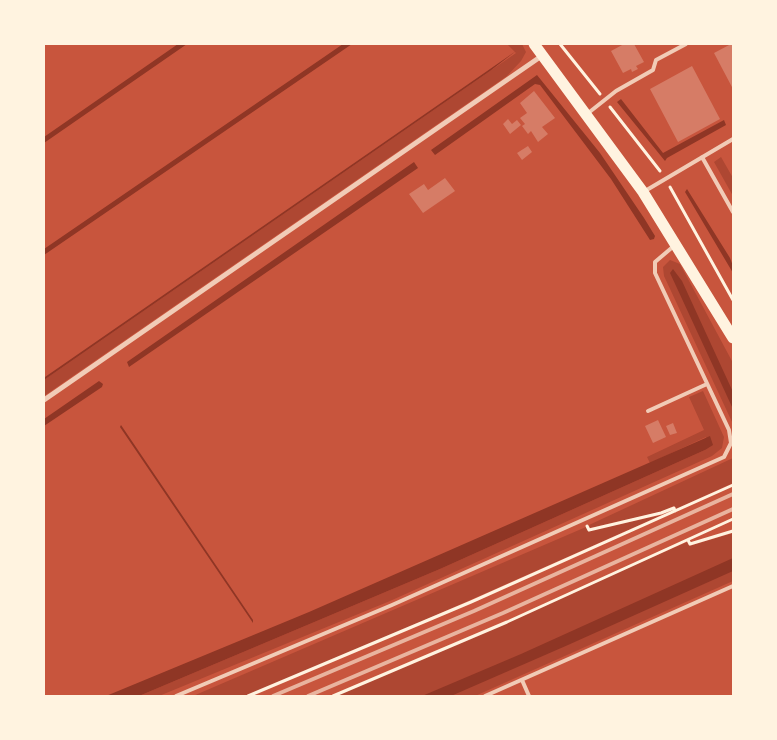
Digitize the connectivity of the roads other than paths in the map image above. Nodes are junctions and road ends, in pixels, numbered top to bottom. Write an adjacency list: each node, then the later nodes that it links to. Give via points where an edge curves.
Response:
1 (534, 44): 3 (main road)
2 (686, 44): 4 (lane, via 656,60 653,70)
3 (542, 55): 4 (main road); 12 (street)
4 (586, 114): 7 (main road)
5 (733, 139): 6 (lane)
6 (702, 157): 7 (lane); 8 (lane)
7 (643, 192): 9 (main road)
8 (733, 212)
9 (677, 244): 10 (main road); 11 (lane, via 655,262 655,273)
10 (733, 338)
11 (707, 384): 13 (lane); 16 (lane, via 731,438 728,452 719,461 392,606)
12 (44, 400)
13 (648, 411)
14 (733, 586): 15 (lane)
15 (522, 680): 17 (lane); 18 (lane)
16 (176, 696)
17 (486, 696)
18 (529, 696)

